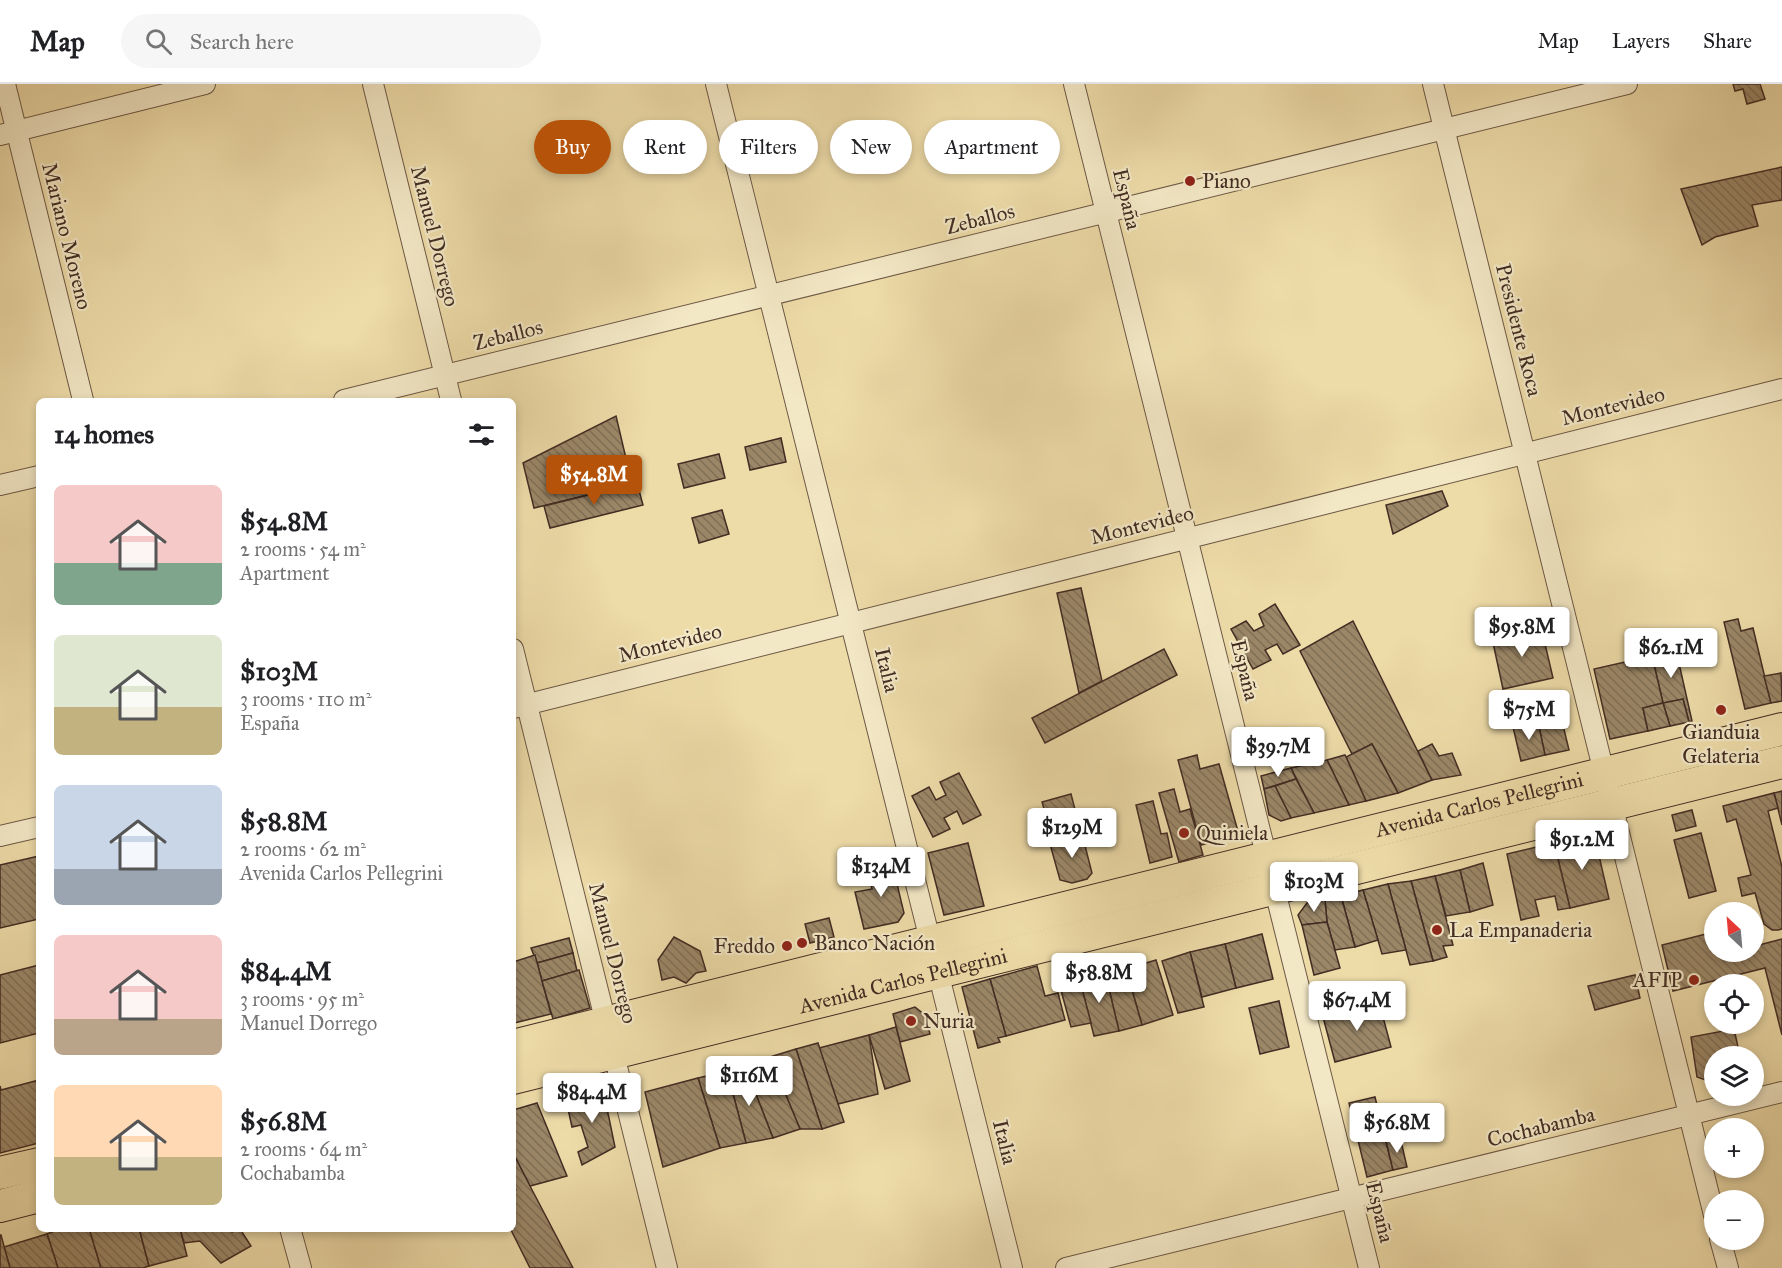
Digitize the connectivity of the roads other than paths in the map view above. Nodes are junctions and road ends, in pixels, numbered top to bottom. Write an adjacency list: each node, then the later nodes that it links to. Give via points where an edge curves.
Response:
1 (4, 84): 9 (street, Mariano Moreno)
2 (205, 84): 9 (street)
3 (373, 84): 12 (street, Manuel Dorrego)
4 (716, 84): 11 (street, Italia)
5 (1074, 84): 10 (street, España)
6 (1433, 84): 8 (street, Presidente Roca)
7 (1627, 84): 8 (street, Zeballos)
8 (1444, 129): 10 (street, Zeballos); 17 (street, Presidente Roca)
9 (8, 133): 14 (street, Mariano Moreno)
10 (1106, 213): 11 (street, Zeballos); 20 (street, España)
11 (769, 296): 12 (street, Zeballos); 21 (street, Italia)
12 (445, 376): 15 (street, Zeballos); 16 (street, Manuel Dorrego)
13 (1782, 389): 17 (street, Montevideo)
14 (82, 398)
15 (352, 398)
16 (450, 398)
17 (1525, 453): 20 (street, Montevideo); 26 (street, Presidente Roca)
18 (36, 477): 19 (street)
19 (0, 485)
20 (1187, 538): 21 (street, Montevideo); 30 (street, España)
21 (851, 623): 23 (street, Montevideo); 32 (street, Italia)
22 (516, 673): 23 (street, Manuel Dorrego)
23 (520, 706): 34 (street, Manuel Dorrego)
24 (1782, 729): 26 (main road, Avenida Carlos Pellegrini)
25 (1782, 762): 27 (main road, Avenida Carlos Pellegrini)
26 (1605, 774): 27 (street, Presidente Roca); 30 (main road, Avenida Carlos Pellegrini)
27 (1612, 804): 31 (main road, Avenida Carlos Pellegrini); 39 (street, Presidente Roca)
28 (36, 827): 29 (street)
29 (0, 836)
30 (1267, 858): 31 (street, España); 32 (main road, Avenida Carlos Pellegrini)
31 (1275, 888): 33 (main road, Avenida Carlos Pellegrini); 44 (street, España)
32 (930, 942): 33 (street, Italia); 34 (main road, Avenida Carlos Pellegrini)
33 (938, 972): 36 (main road, Avenida Carlos Pellegrini); 50 (street, Italia)
34 (606, 1022): 35 (main road, Avenida Carlos Pellegrini); 36 (street, Manuel Dorrego)
35 (516, 1045)
36 (613, 1053): 37 (main road, Avenida Carlos Pellegrini); 49 (street, Manuel Dorrego)
37 (516, 1077)
38 (1782, 1092): 39 (street, Cochabamba)
39 (1689, 1115): 42 (street, Presidente Roca); 44 (street, Cochabamba)
40 (36, 1165): 41 (main road)
41 (0, 1173)
42 (1708, 1190)
43 (36, 1197): 45 (main road)
44 (1352, 1198): 51 (street, Cochabamba); 52 (street, España)
45 (0, 1206)
46 (291, 1232): 48 (street)
47 (1723, 1250): 53 (street)
48 (301, 1268)
49 (667, 1268)
50 (1012, 1268)
51 (1066, 1268)
52 (1369, 1268)
53 (1728, 1268)

